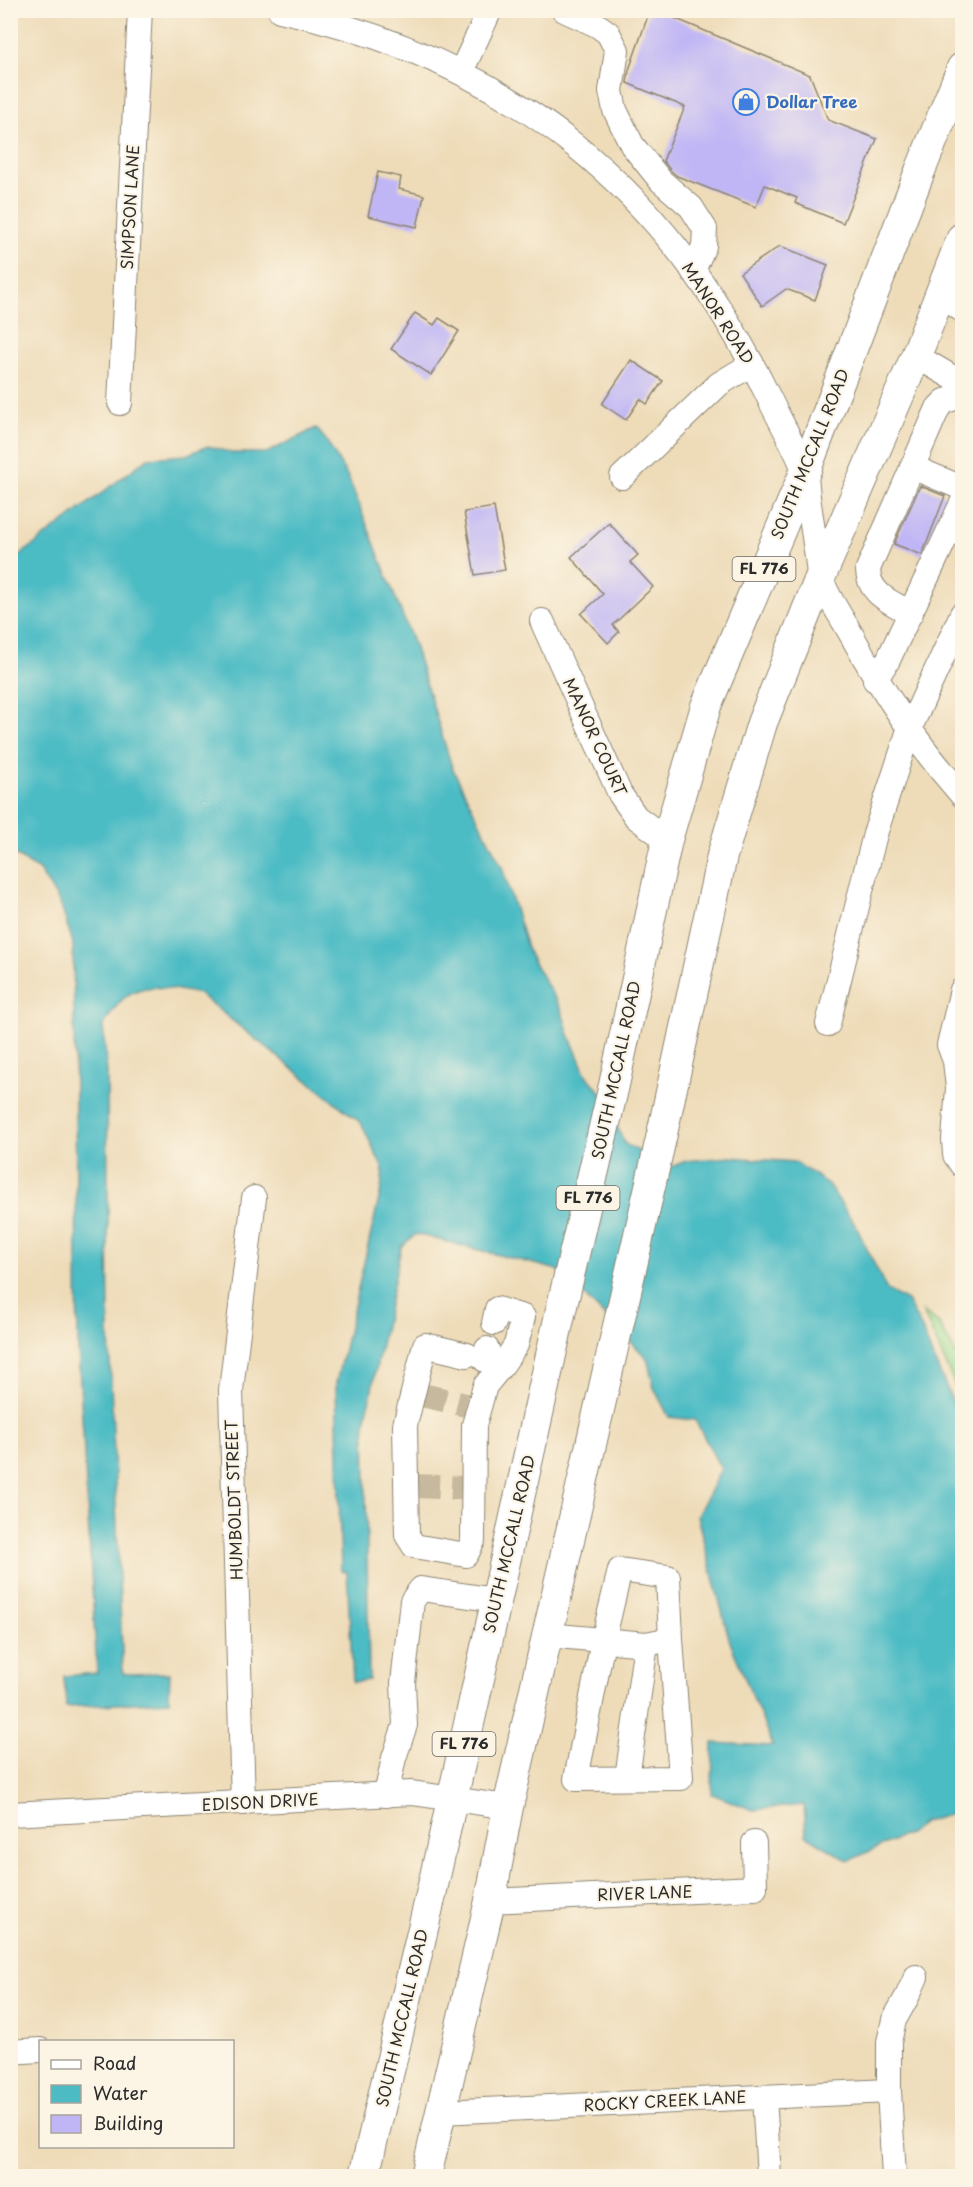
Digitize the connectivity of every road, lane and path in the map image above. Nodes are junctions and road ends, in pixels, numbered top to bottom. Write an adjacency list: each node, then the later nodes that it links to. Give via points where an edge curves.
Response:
1 (140, 10): 14 (street, SIMPSON LANE)
2 (280, 10): 6 (street, MANOR ROAD, via 382,39)
3 (490, 10): 6 (street)
4 (564, 10): 8 (street, via 608,33 617,50 611,91 615,110 632,145 661,181 691,207 705,229 704,246)
5 (963, 68): 16 (main road, SOUTH MCCALL ROAD / FL 776)
6 (461, 72): 8 (street, MANOR ROAD, via 544,121 585,153 641,207)
7 (963, 238): 9 (main road, FL 776)
8 (693, 271): 11 (street, MANOR ROAD)
9 (951, 302): 10 (main road, FL 776)
10 (916, 356): 12 (street); 20 (main road, FL 776)
11 (752, 363): 16 (street, MANOR ROAD); 17 (street, via 719,384)
12 (963, 383)
13 (963, 396): 15 (street, via 945,401 938,408)
14 (120, 403)
15 (912, 467): 18 (street); 21 (street, via 868,569 877,595)
16 (805, 471): 20 (street, MANOR ROAD); 27 (main road, SOUTH MCCALL ROAD / FL 776, via 706,706)
17 (622, 477)
18 (963, 488)
19 (963, 503): 21 (street)
20 (820, 578): 24 (street, MANOR ROAD); 37 (main road, FL 776, via 762,723 722,856)
21 (911, 613): 24 (street)
22 (963, 614): 25 (street)
23 (542, 621): 27 (street, MANOR COURT, via 620,794 636,816)
24 (875, 680): 25 (street, MANOR ROAD)
25 (909, 730): 26 (street, MANOR ROAD); 29 (street, via 875,834)
26 (963, 795)
27 (667, 840): 35 (main road, SOUTH MCCALL ROAD / FL 776)
28 (963, 990): 30 (street, via 950,1045 958,1088 955,1155)
29 (828, 1024)
30 (963, 1165)
31 (254, 1198): 44 (street, HUMBOLDT STREET, via 231,1390)
32 (494, 1323): 33 (street, via 497,1309 523,1317 516,1345)
33 (484, 1357): 34 (street, via 485,1386 472,1407 474,1425 467,1488); 34 (street, via 424,1345 417,1394 405,1425 411,1486 407,1535 414,1546 466,1556)
34 (473, 1541): 35 (street)
35 (508, 1550): 36 (main road, SOUTH MCCALL ROAD / FL 776)
36 (496, 1600): 42 (street, via 421,1589 412,1601 403,1683 405,1725); 43 (main road, SOUTH MCCALL ROAD / FL 776)
37 (547, 1635): 39 (street); 45 (main road, FL 776)
38 (671, 1639): 39 (street, via 668,1577 620,1570); 40 (street); 41 (street, via 681,1778)
39 (603, 1641): 40 (street); 41 (street, via 576,1779)
40 (646, 1644): 41 (street)
41 (627, 1778)
42 (386, 1795): 43 (street, EDISON DRIVE); 44 (street, EDISON DRIVE)
43 (452, 1797): 45 (street, EDISON DRIVE); 55 (main road, SOUTH MCCALL ROAD / FL 776)
44 (243, 1803): 46 (street, EDISON DRIVE)
45 (508, 1807): 48 (main road, FL 776)
46 (10, 1814)
47 (754, 1843): 48 (street, RIVER LANE, via 755,1888)
48 (490, 1901): 54 (main road, FL 776)
49 (916, 1977): 52 (street, via 890,2032)
50 (39, 2050): 51 (street)
51 (10, 2052)
52 (889, 2091): 53 (street, ROCKY CREEK LANE); 58 (street)
53 (764, 2097): 54 (street, ROCKY CREEK LANE); 57 (street)
54 (440, 2112): 56 (main road, FL 776)
55 (364, 2176)
56 (426, 2176)
57 (769, 2176)
58 (894, 2176)

